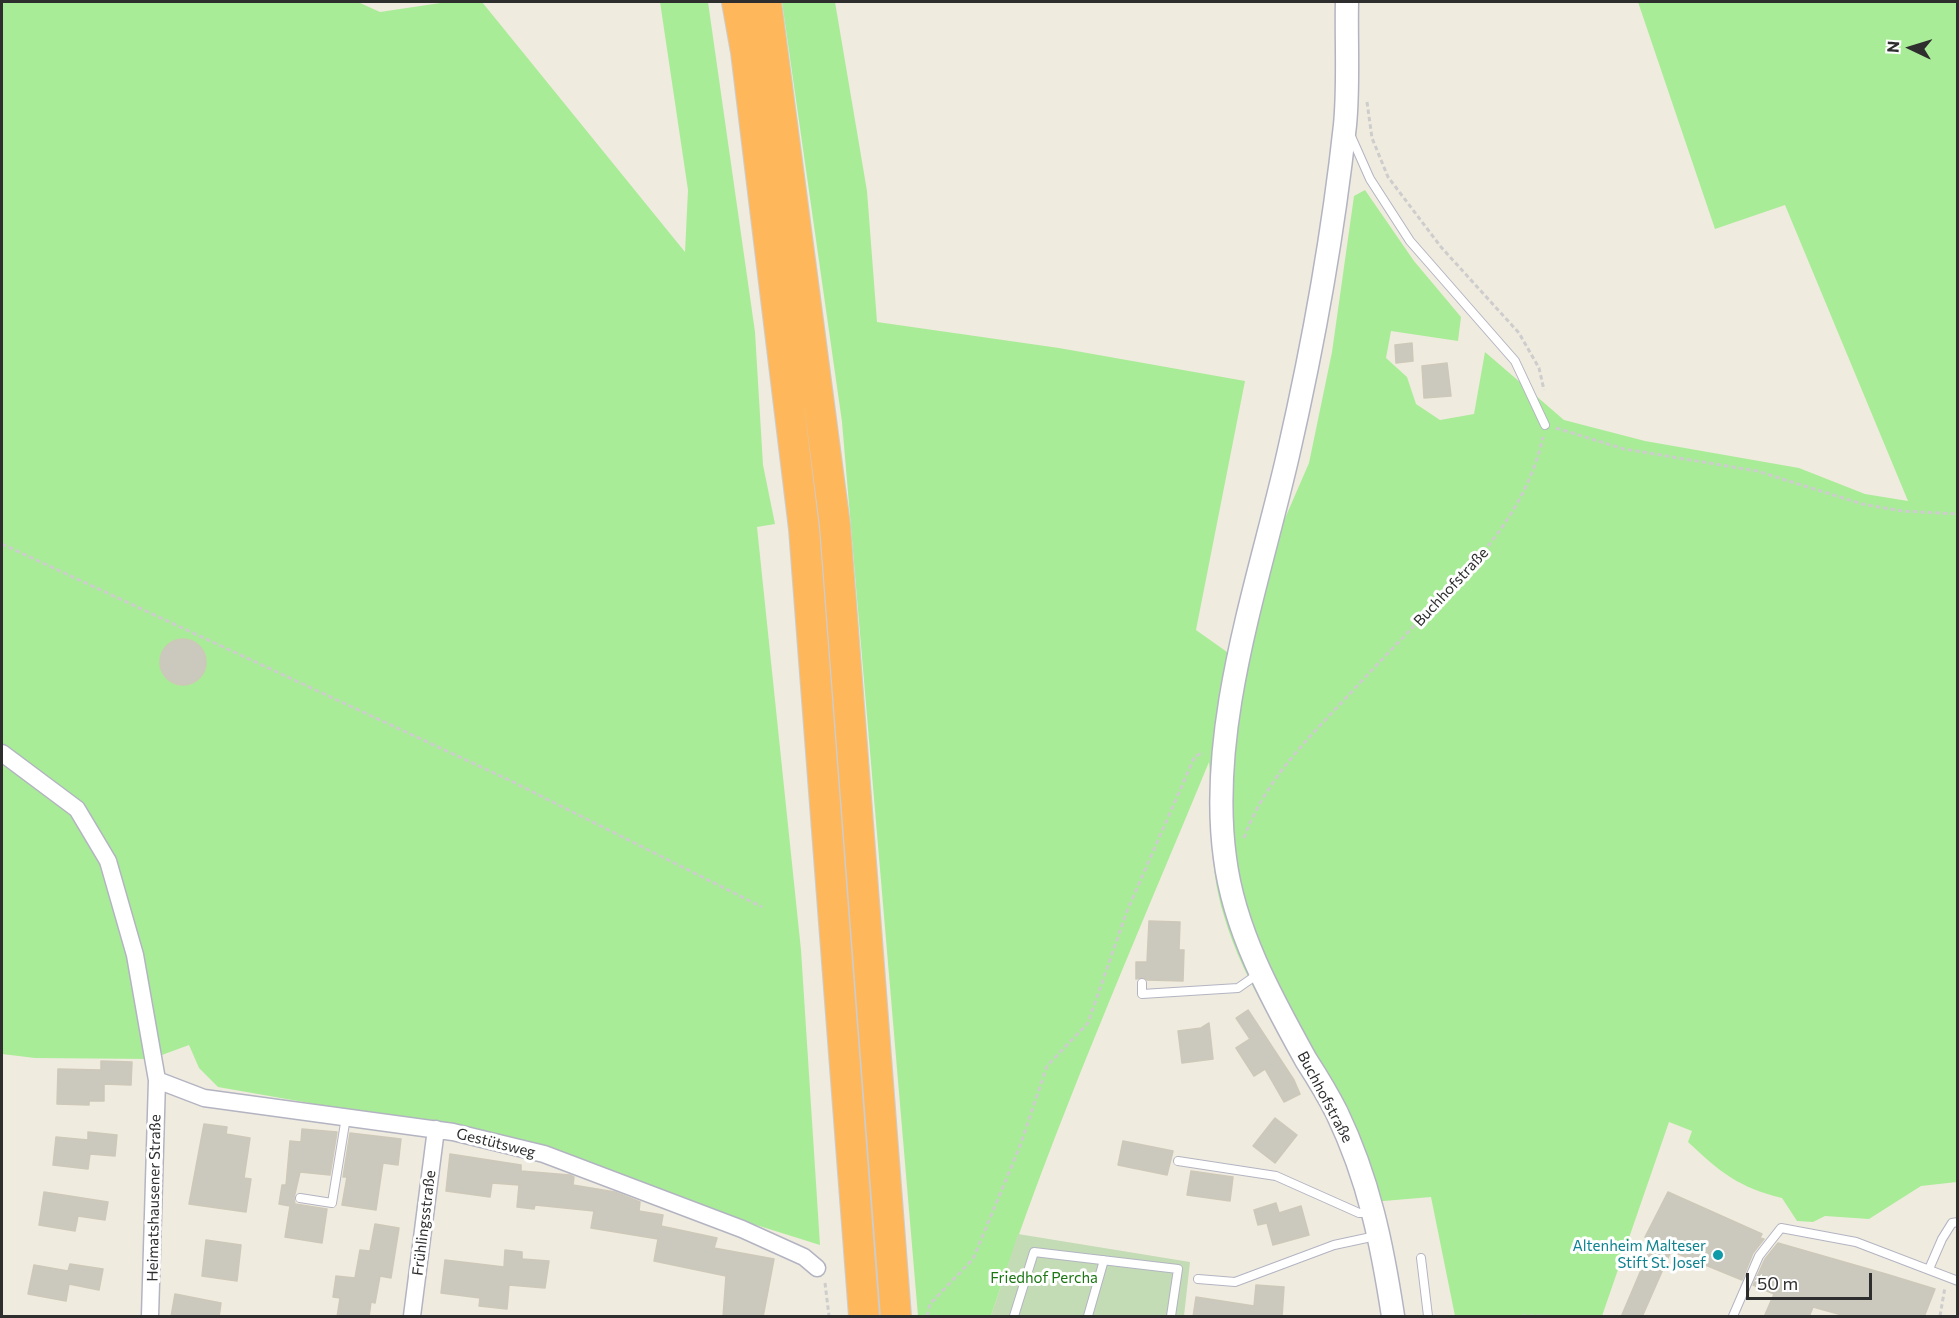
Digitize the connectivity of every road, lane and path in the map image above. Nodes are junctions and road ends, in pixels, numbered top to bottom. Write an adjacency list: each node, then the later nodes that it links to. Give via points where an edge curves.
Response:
1 (737, 2): 32 (highway, via 804,530)
2 (766, 2): 33 (highway, via 835,525)
3 (1347, 2): 5 (main road, Buchhofstraße)
4 (1367, 99): 6 (path, via 1372,138 1388,177 1441,247 1519,333 1539,368 1547,406)
5 (1345, 122): 6 (lane, Buchhofstraße, via 1370,179 1404,232 1515,361); 10 (main road, Buchhofstraße, via 1327,258 1306,373 1231,697)
6 (1545, 425): 7 (path, via 1624,449 1757,471 1862,504 1902,511); 11 (path, Buchhofstraße, via 1536,465 1509,519 1481,558 1295,752 1268,788)
7 (1958, 513)
8 (2, 544): 12 (path, via 509,780)
9 (2, 753): 15 (street, Heimatshausener Straße, via 77,810 108,861 135,955)
10 (1224, 754): 13 (main road, Buchhofstraße, via 1224,857 1248,948); 34 (path, via 1195,756 1127,910 1088,1023 1047,1066 1020,1146 974,1259 930,1304)
11 (1241, 846)
12 (762, 907)
13 (1261, 972): 14 (lane, via 1238,988 1143,994); 21 (main road, Buchhofstraße, via 1336,1111)
14 (1142, 983)
15 (157, 1080): 16 (street, Gestütsweg, via 204,1098); 29 (street, Heimatshausener Straße)
16 (346, 1117): 17 (street, Gestütsweg); 19 (lane, via 332,1203)
17 (436, 1129): 24 (street, Gestütsweg, via 544,1154 742,1229 804,1257); 30 (street, Frühlingsstraße)
18 (1178, 1161): 21 (lane, via 1276,1176)
19 (300, 1198)
20 (1958, 1222): 25 (lane, via 1952,1223 1942,1239)
21 (1378, 1224): 27 (lane, via 1235,1282); 38 (main road, Buchhofstraße)
22 (1421, 1258): 39 (lane)
23 (1104, 1260): 35 (lane, via 1034,1252); 36 (lane); 37 (lane, via 1178,1269)
24 (818, 1268): 31 (path, via 826,1285)
25 (1929, 1269): 26 (lane); 42 (lane, via 1856,1242 1781,1228 1759,1256)
26 (1947, 1276): 28 (lane); 43 (path)
27 (1198, 1279)
28 (1958, 1281)
29 (150, 1317)
30 (412, 1317)
31 (829, 1317)
32 (864, 1317)
33 (896, 1317)
34 (927, 1317)
35 (1014, 1317)
36 (1088, 1317)
37 (1171, 1317)
38 (1394, 1317)
39 (1428, 1317)
40 (1522, 1317): 41 (path)
41 (1547, 1317)
42 (1733, 1317)
43 (1940, 1317)

